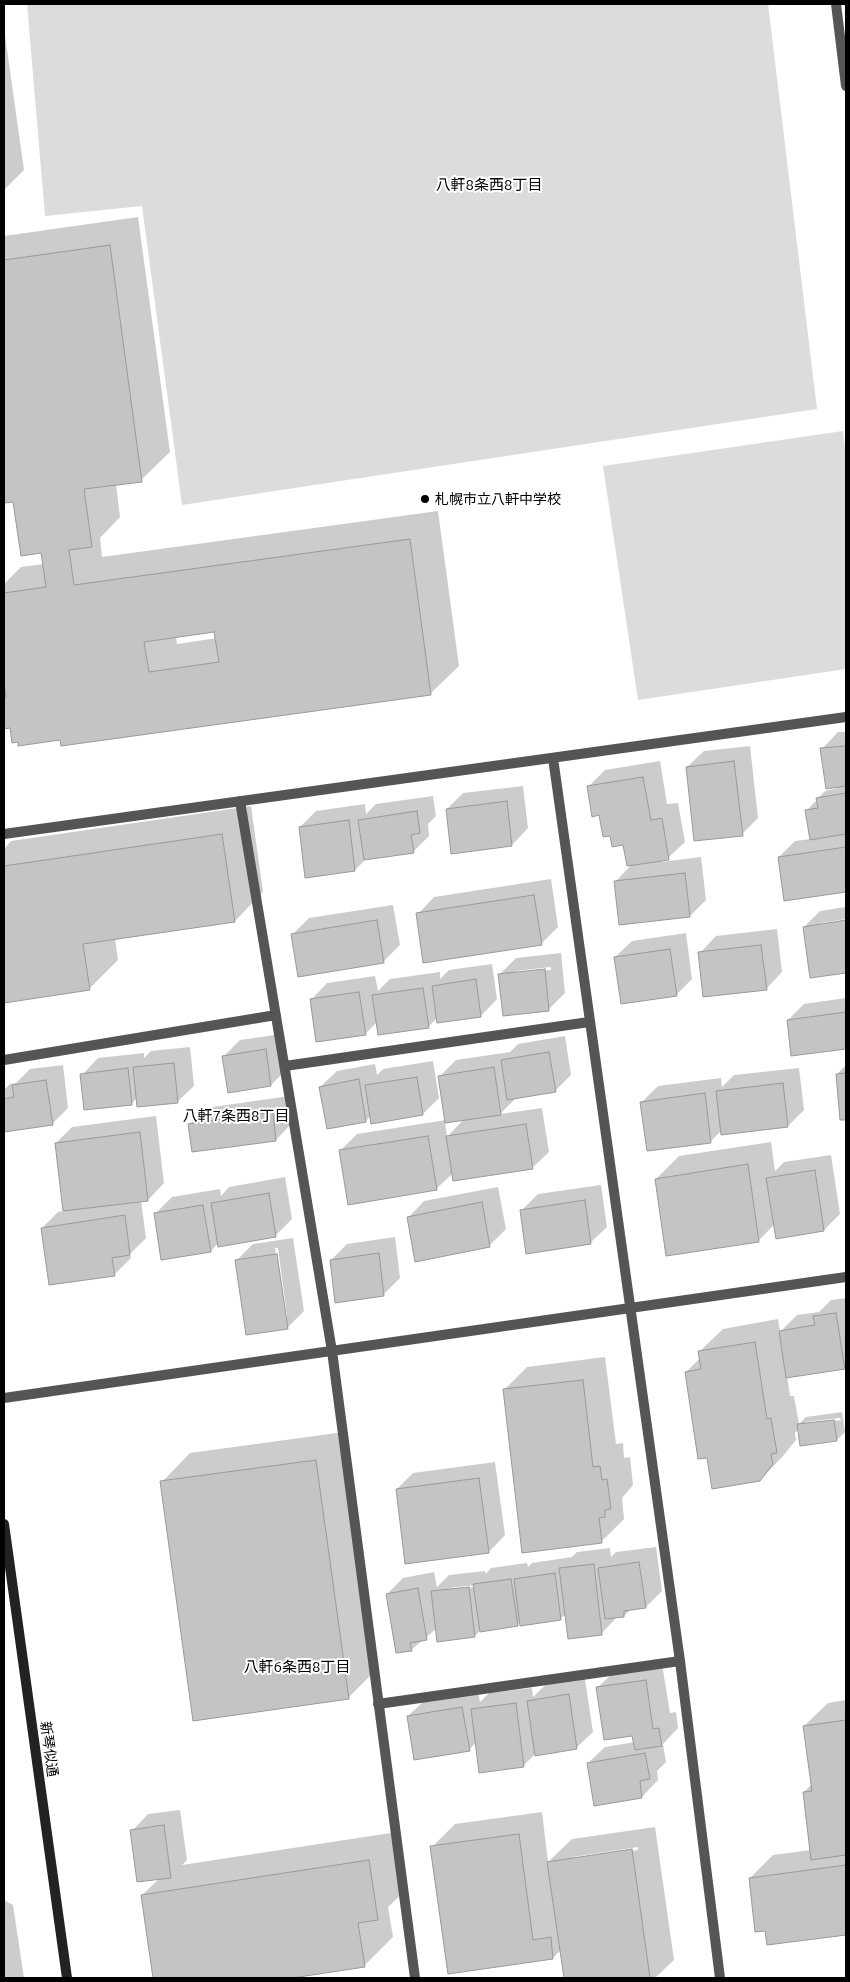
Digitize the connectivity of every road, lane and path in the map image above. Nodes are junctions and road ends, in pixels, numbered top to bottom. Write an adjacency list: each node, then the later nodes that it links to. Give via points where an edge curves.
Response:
1 (836, 4): 2 (street)
2 (846, 86)
3 (846, 717): 4 (street)
4 (553, 758): 5 (street); 8 (street)
5 (240, 801): 6 (street); 7 (street)
6 (4, 834)
7 (276, 1015): 9 (street); 10 (street)
8 (590, 1022): 10 (street); 12 (street)
9 (4, 1060)
10 (285, 1066): 13 (street)
11 (846, 1277): 12 (street)
12 (631, 1308): 13 (street); 16 (street)
13 (332, 1351): 14 (street); 17 (street)
14 (4, 1398)
15 (4, 1524): 18 (street, 新琴似通)
16 (680, 1660): 17 (street); 20 (street)
17 (378, 1704): 19 (street)
18 (66, 1978)
19 (415, 1978)
20 (720, 1978)

